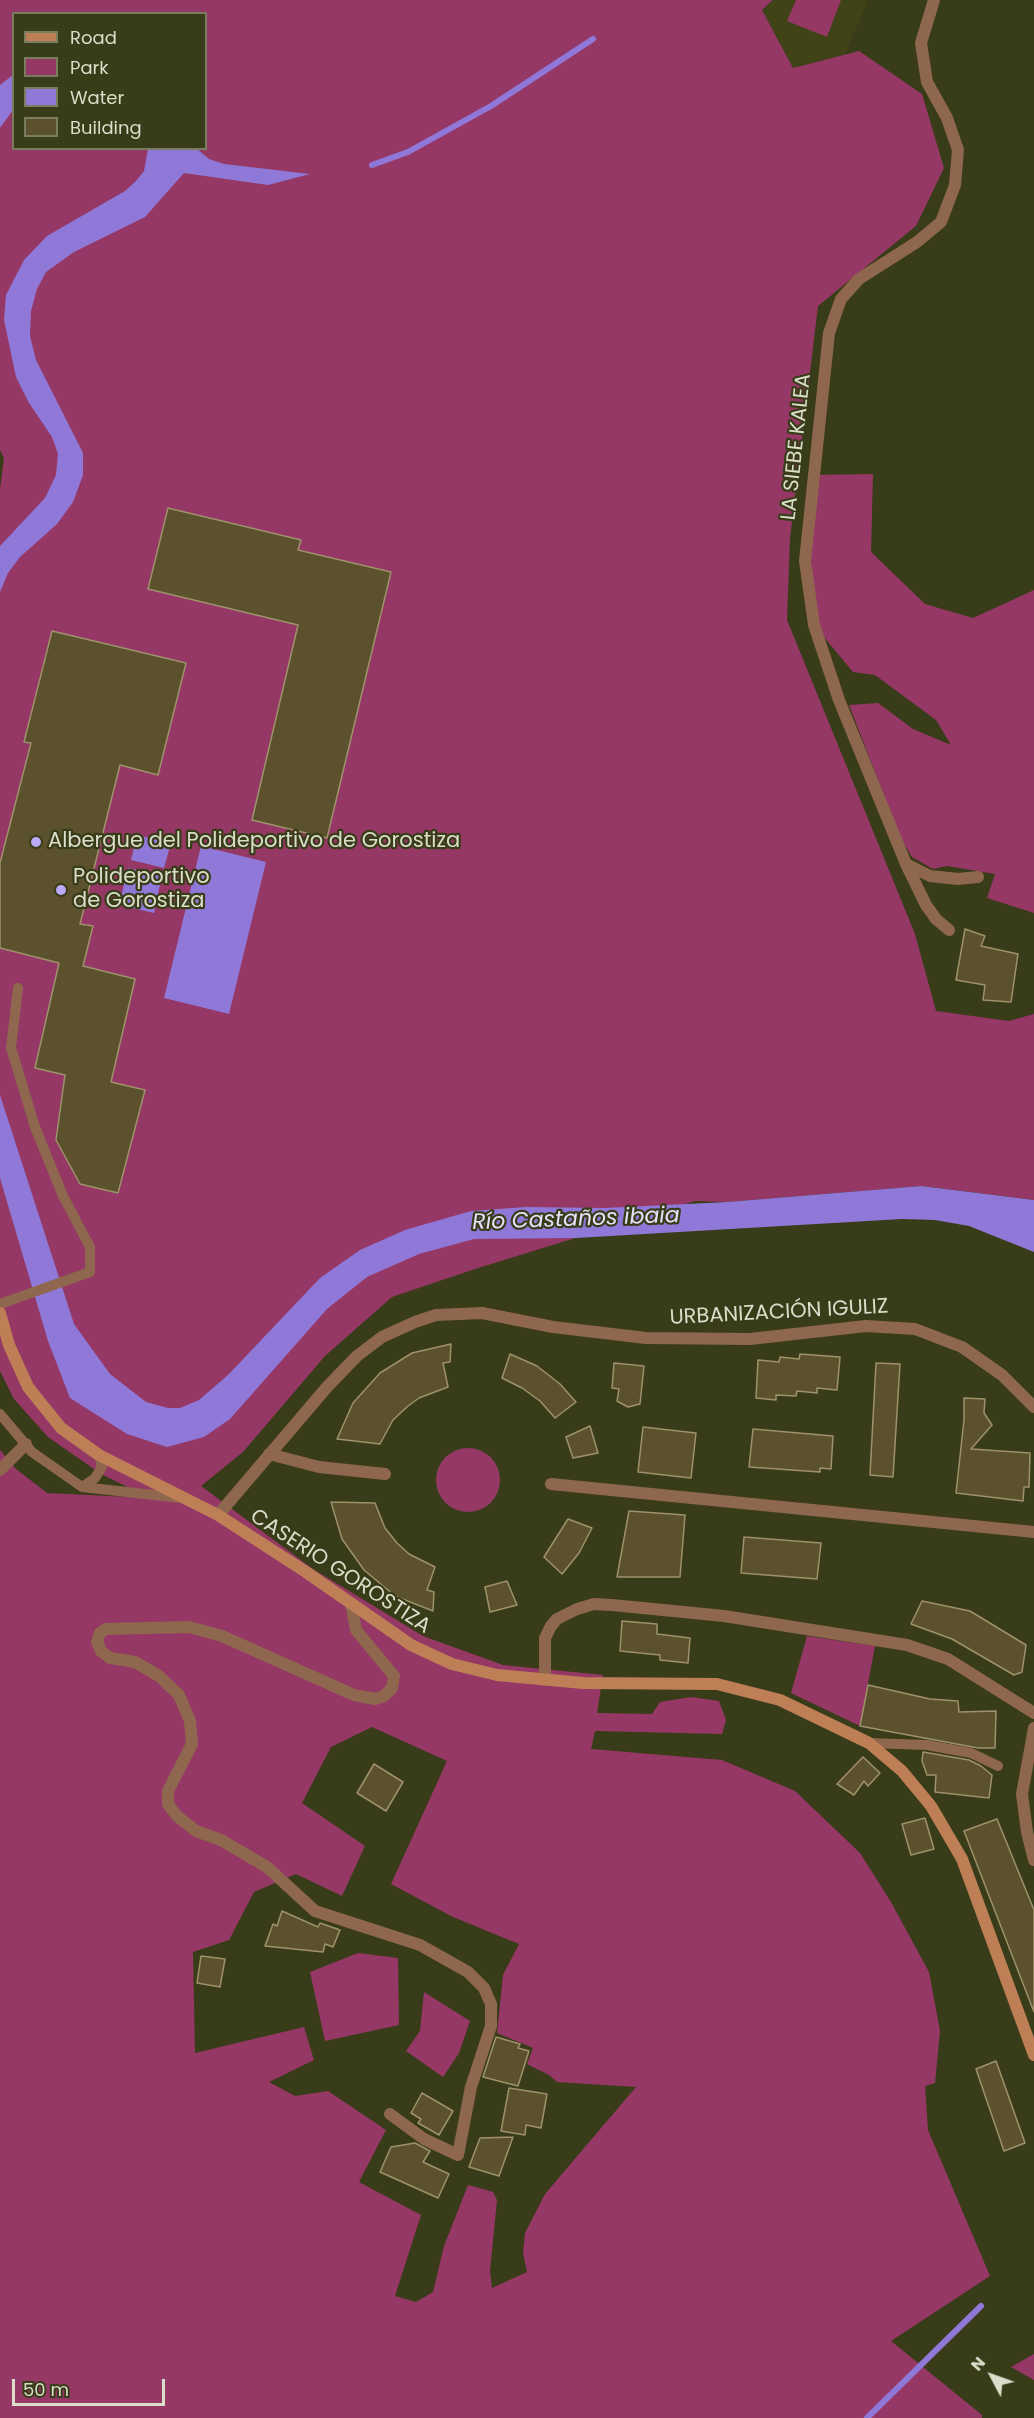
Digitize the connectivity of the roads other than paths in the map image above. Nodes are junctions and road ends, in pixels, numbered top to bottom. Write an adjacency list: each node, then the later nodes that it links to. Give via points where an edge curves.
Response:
1 (934, 0): 2 (street, LA SIEBE KALEA, via 921,43 927,82 958,150 955,185 940,222 860,279 841,299 829,333 805,561 813,625)
2 (906, 864): 3 (street, via 930,876); 4 (street, LA SIEBE KALEA, via 926,905)
3 (978, 878)
4 (949, 930)
5 (18, 988): 6 (lane, via 11,1048 34,1127 90,1247 90,1272)
6 (0, 1304)
7 (0, 1313): 12 (street, CASERIO GOROSTIZA, via 28,1387 61,1428)
8 (1034, 1407): 11 (street, URBANIZACIÓN IGULIZ, via 1002,1375 962,1347 915,1329 866,1326 750,1339 646,1338 553,1328 482,1313 457,1313 415,1322 382,1336 327,1387)
9 (0, 1414): 10 (lane)
10 (26, 1444): 13 (street); 16 (lane)
11 (269, 1454): 14 (street, via 319,1467); 18 (street, URBANIZACIÓN IGULIZ)
12 (99, 1455): 16 (lane, via 102,1467); 17 (street, CASERIO GOROSTIZA)
13 (0, 1470)
14 (385, 1474)
15 (551, 1484): 19 (street)
16 (82, 1487): 17 (lane)
17 (184, 1498): 18 (street, CASERIO GOROSTIZA)
18 (218, 1515): 20 (street, CASERIO GOROSTIZA)
19 (1034, 1532)
20 (351, 1603): 21 (street, CASERIO GOROSTIZA, via 411,1645 452,1664 497,1675); 28 (street, via 356,1630 394,1676 392,1688 375,1699 354,1695 222,1636 189,1628 106,1629 97,1642 110,1658 135,1662 159,1676 179,1695 190,1722 192,1744 168,1791 168,1804 196,1832 221,1840 267,1867 315,1911 420,1944 468,1972 484,1988 491,2004 491,2026 471,2087 458,2155 424,2139)
21 (545, 1680): 22 (street, via 545,1638 557,1619 577,1608 612,1605 724,1616 907,1645 948,1659); 24 (street, CASERIO GOROSTIZA, via 717,1684 780,1700)
22 (1034, 1713)
23 (1034, 1728): 26 (street, via 1022,1794)
24 (869, 1743): 25 (lane, via 927,1744 971,1753); 27 (street, CASERIO GOROSTIZA, via 902,1771 931,1806 962,1858)
25 (998, 1766)
26 (1034, 1860)
27 (1034, 2055)
28 (390, 2114)

